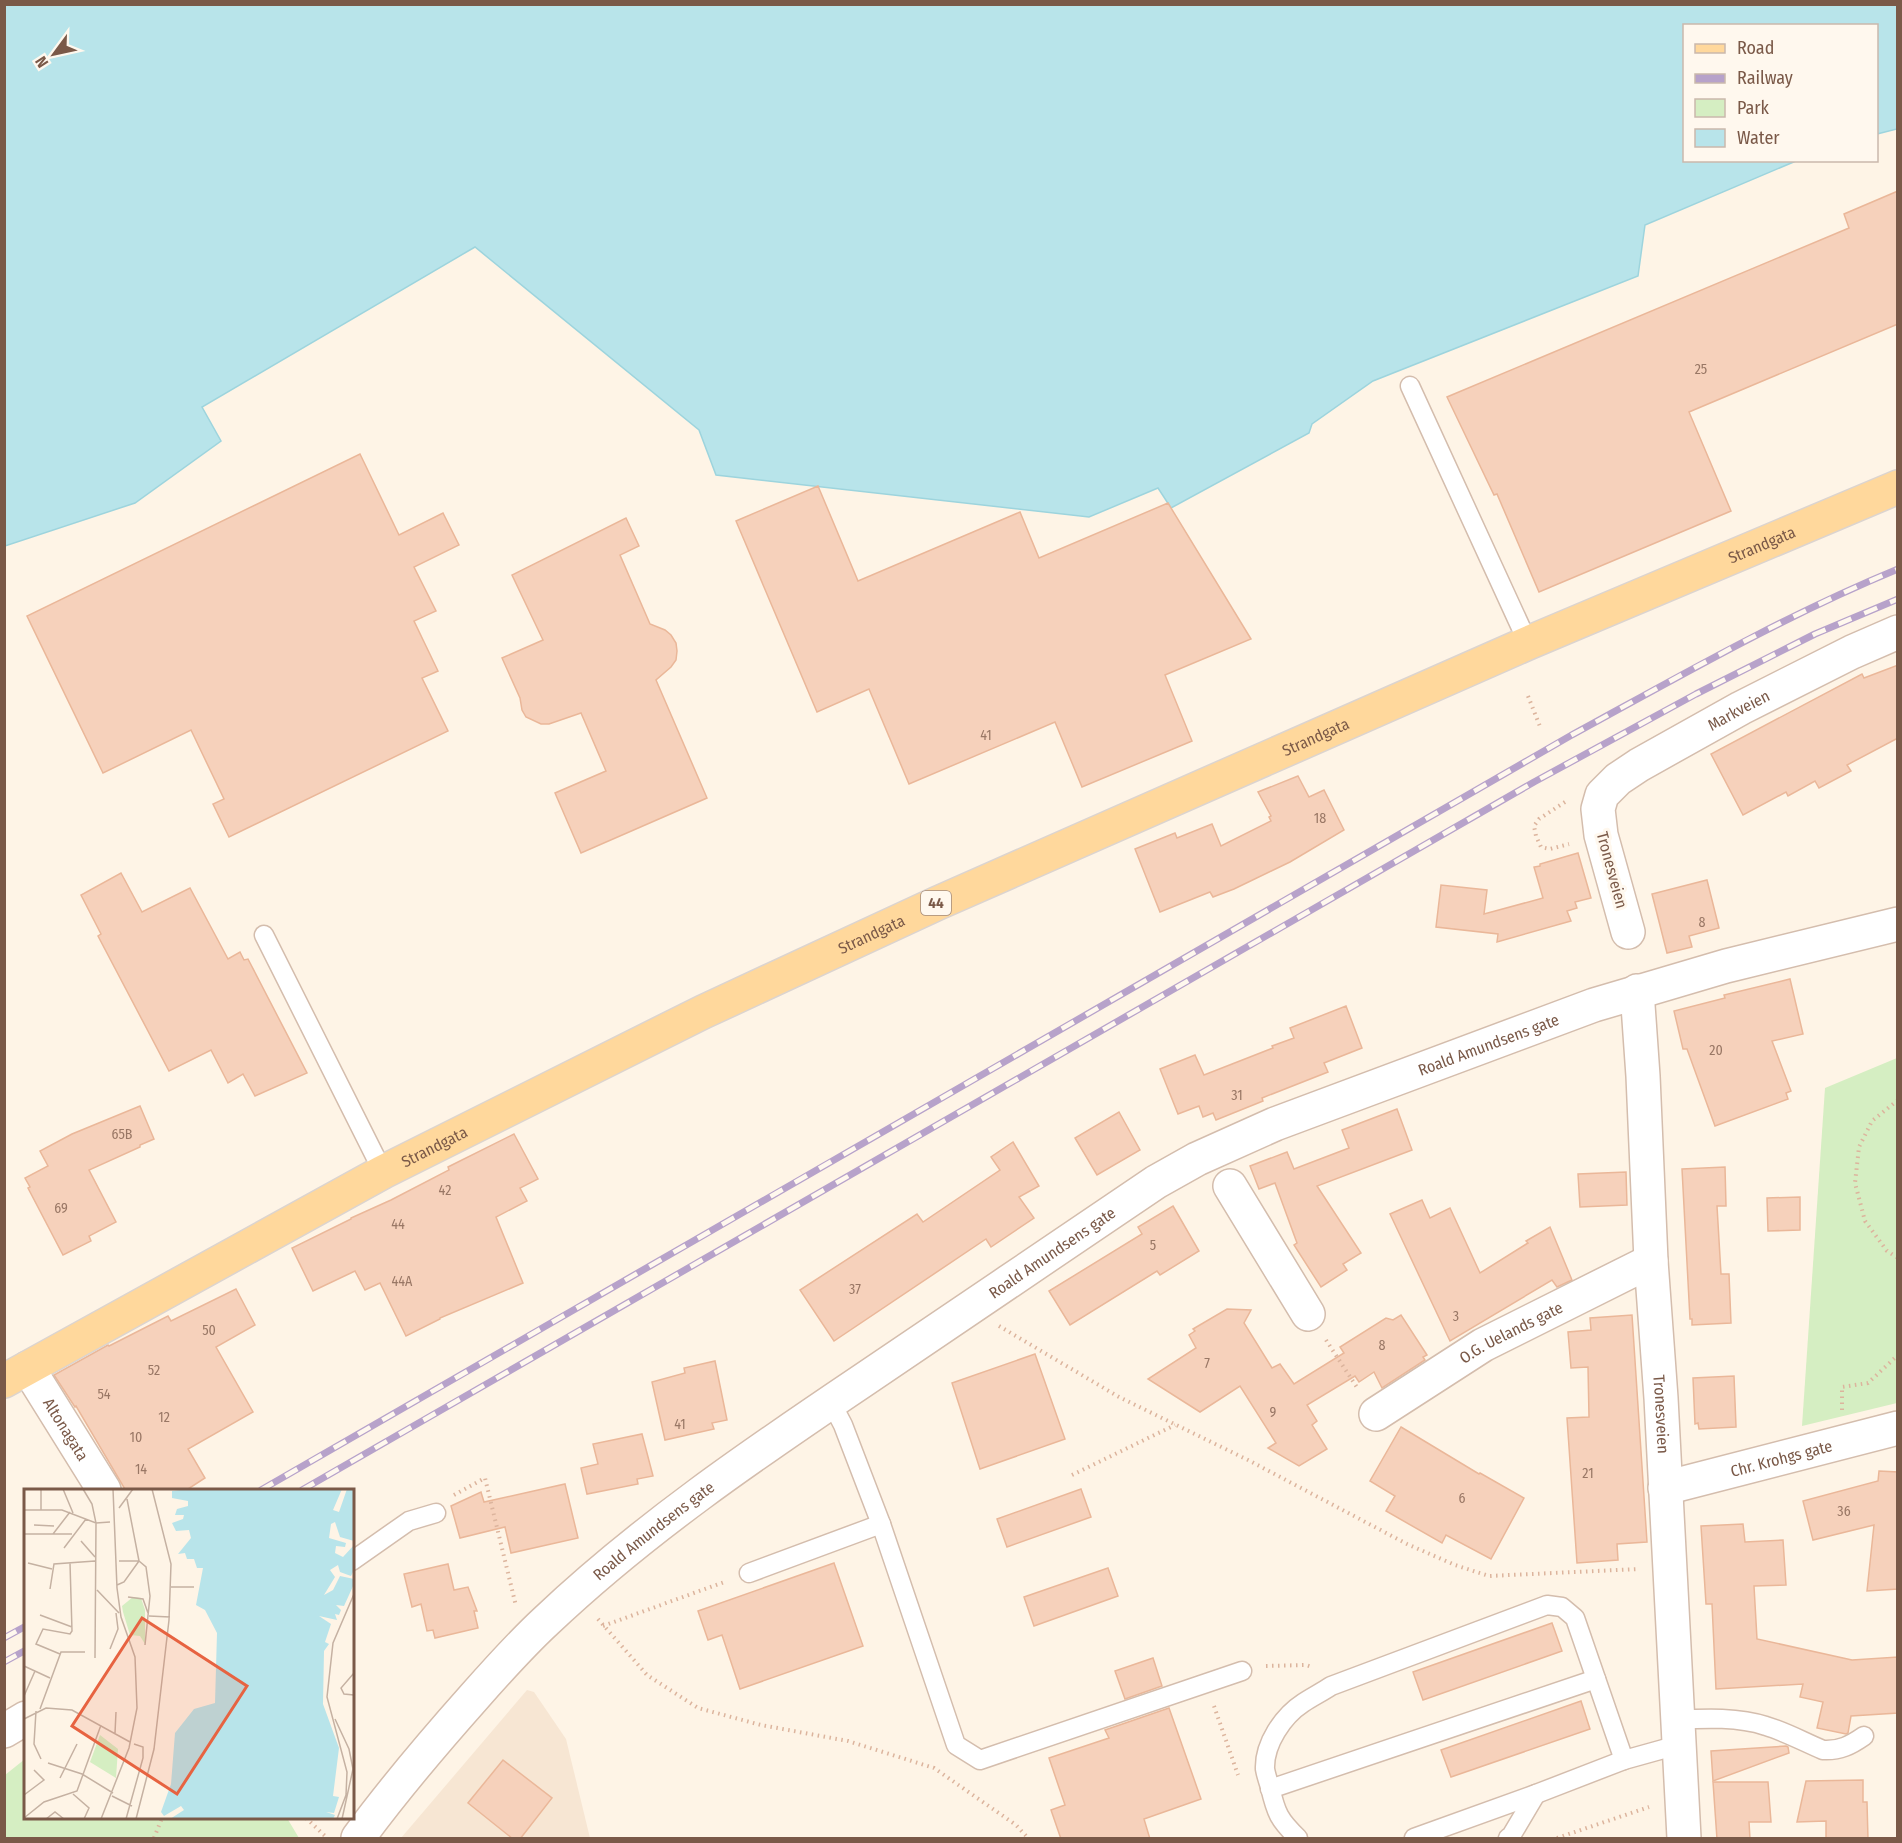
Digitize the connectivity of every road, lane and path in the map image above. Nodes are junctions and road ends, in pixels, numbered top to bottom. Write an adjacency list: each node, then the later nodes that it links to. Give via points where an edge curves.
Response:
1 (1410, 387): 4 (lane)
2 (1898, 487): 4 (main road, Strandgata / 44)
3 (1898, 632): 7 (street, Markveien, via 1740,708 1639,765 1618,778)
4 (1528, 643): 13 (main road, Strandgata / 44, via 938,903 703,1012)
5 (1528, 696): 6 (path)
6 (1541, 729)
7 (1589, 815): 7 (path, via 1550,849 1541,847 1534,826 1539,819); 9 (street, Tronesveien)
8 (1898, 924): 11 (street, Roald Amundsens gate)
9 (1629, 932)
10 (264, 935): 13 (lane)
11 (1637, 991): 16 (street, Tronesveien); 21 (street, Roald Amundsens gate, via 1275,1124 1197,1159 1156,1182)
12 (1898, 1100): 15 (path, via 1872,1121 1859,1148 1856,1184 1865,1221 1887,1251)
13 (383, 1172): 20 (main road, Strandgata / 44)
14 (1230, 1186): 17 (street)
15 (1898, 1258)
16 (1651, 1261): 22 (street, O.G. Uelands gate, via 1483,1345); 27 (street, Tronesveien)
17 (1308, 1314): 22 (path)
18 (994, 1322): 23 (path, via 1119,1397)
19 (1898, 1355): 25 (path, via 1868,1383 1842,1387)
20 (16, 1375): 28 (street, Altonagata)
21 (831, 1402): 31 (lane); 55 (street, Roald Amundsens gate, via 697,1495 545,1621 454,1720)
22 (1376, 1414)
23 (1175, 1425): 26 (path); 33 (path, via 1407,1544 1489,1576)
24 (1898, 1428): 25 (street, Chr. Krohgs gate)
25 (1842, 1442): 27 (street, Chr. Krohgs gate)
26 (1072, 1475)
27 (1665, 1488): 44 (street, Tronesveien)
28 (102, 1489)
29 (436, 1514): 30 (lane)
30 (410, 1521): 32 (lane); 36 (path, via 485,1478)
31 (881, 1524): 34 (lane); 40 (lane, via 956,1745 980,1760)
32 (354, 1560)
33 (1650, 1569)
34 (749, 1573): 37 (path)
35 (593, 1613): 37 (path)
36 (518, 1616)
37 (603, 1626): 56 (path, via 647,1676 698,1708 761,1725 848,1741 934,1768 1016,1825)
38 (1242, 1671): 40 (lane); 41 (path, via 1270,1665 1306,1665 1317,1670)
39 (1596, 1678): 41 (lane, via 1575,1618 1562,1607 1547,1605); 46 (lane); 48 (lane)
40 (1207, 1683): 47 (path)
41 (1331, 1686): 48 (lane, via 1301,1704 1274,1734 1265,1769)
42 (24, 1719): 43 (street)
43 (4, 1731)
44 (1677, 1732): 45 (lane, via 1700,1718 1744,1721 1833,1751); 46 (lane); 50 (street, Tronesveien)
45 (1864, 1736)
46 (1624, 1760): 49 (lane)
47 (1241, 1783)
48 (1270, 1789): 57 (lane, via 1282,1824)
49 (1536, 1794): 58 (lane); 59 (lane)
50 (1681, 1797): 60 (path); 61 (street, Tronesveien)
51 (162, 1819): 53 (path)
52 (307, 1819): 54 (path)
53 (154, 1839)
54 (328, 1839)
55 (358, 1839)
56 (1028, 1839)
57 (1298, 1839)
58 (1414, 1839)
59 (1508, 1839)
60 (1557, 1839)
61 (1684, 1839)

